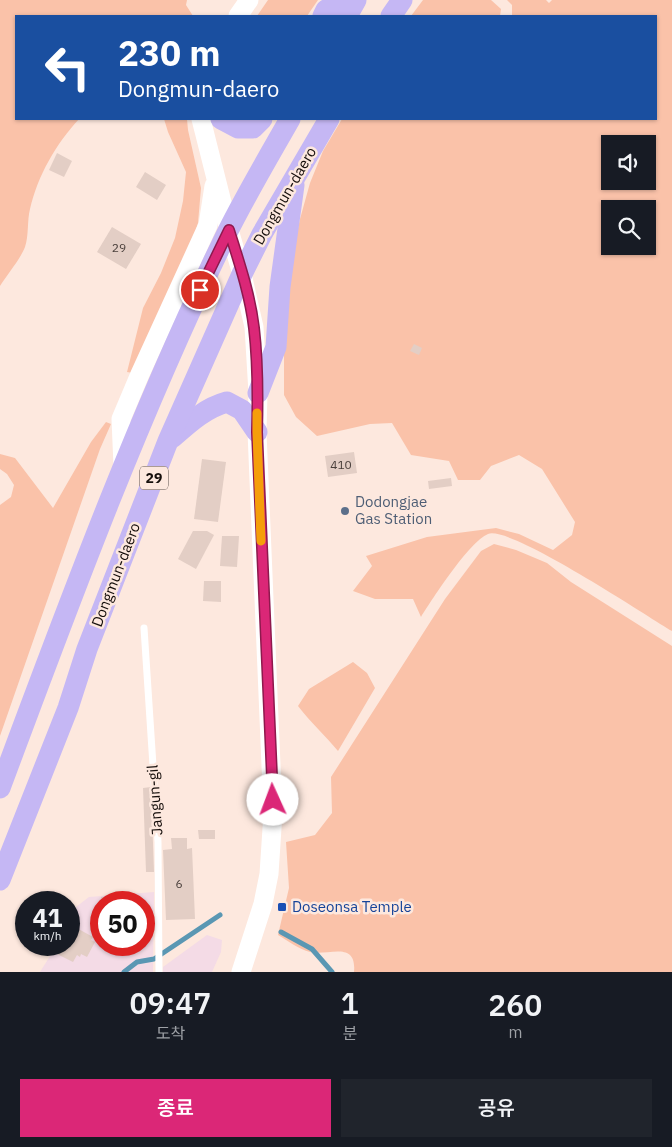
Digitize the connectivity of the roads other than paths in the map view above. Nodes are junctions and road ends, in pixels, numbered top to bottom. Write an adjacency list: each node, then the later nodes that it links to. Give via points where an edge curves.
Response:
1 (249, 0): 5 (main road)
2 (341, 0): 6 (main road)
3 (356, 0): 7 (main road)
4 (402, 0): 8 (main road)
5 (239, 15)
6 (324, 15)
7 (348, 15)
8 (392, 15)
9 (201, 120): 15 (main road, Dongmun-daero)
10 (223, 120): 11 (main road, via 238,128 253,128)
11 (261, 120)
12 (289, 120): 16 (main road, 29)
13 (328, 120): 14 (main road, Dongmun-daero / 29)
14 (296, 175): 17 (main road, Dongmun-daero / 29); 18 (main road, via 280,287 276,347)
15 (215, 177): 16 (main road, Dongmun-daero); 21 (main road, via 208,225 121,419)
16 (229, 230): 17 (main road, Dongmun-daero); 21 (main road, 29)
17 (242, 274): 18 (main road, Dongmun-daero, via 254,327); 20 (main road, Dongmun-daero / 29)
18 (258, 393): 19 (main road, Dongmun-daero)
19 (257, 432): 20 (main road, via 242,410 227,402 198,416); 26 (main road, Dongmun-daero, via 273,813 269,874)
20 (168, 441): 24 (main road, Dongmun-daero / 29)
21 (124, 466): 23 (main road, 29)
22 (144, 628): 25 (lane, Jangun-gil, via 158,842)
23 (0, 788)
24 (0, 880)
25 (159, 969)
26 (242, 972)

